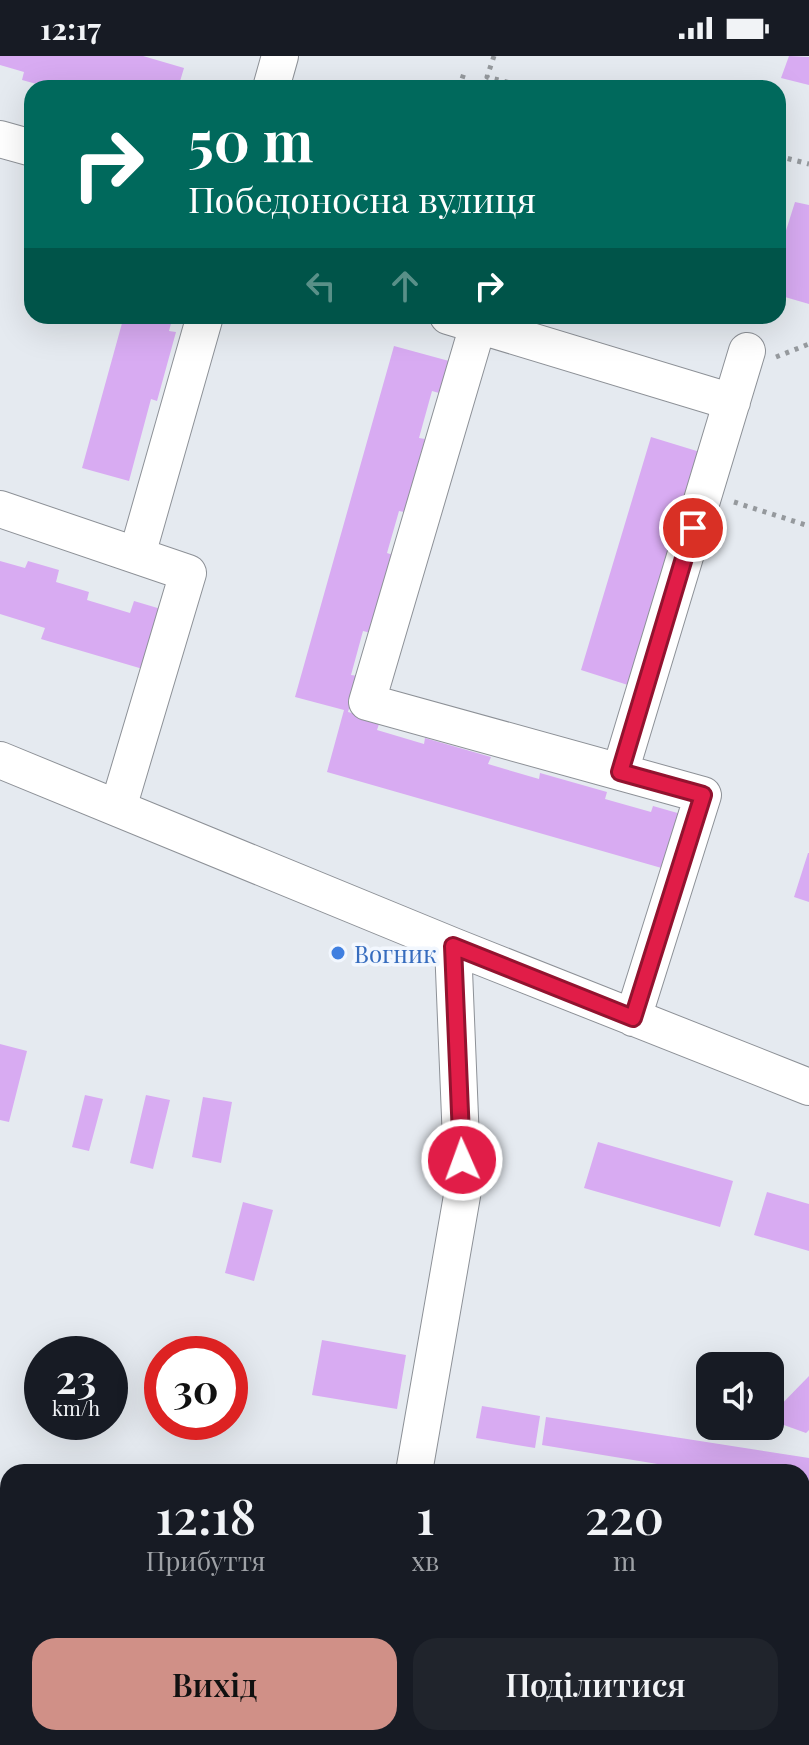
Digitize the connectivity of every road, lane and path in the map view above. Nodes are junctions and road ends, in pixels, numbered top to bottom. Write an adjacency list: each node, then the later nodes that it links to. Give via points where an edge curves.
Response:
1 (280, 56): 4 (street)
2 (494, 56): 6 (path, via 487,77)
3 (465, 70): 5 (path)
4 (273, 80)
5 (462, 80)
6 (498, 80)
7 (0, 139): 8 (street)
8 (24, 146)
9 (786, 158): 10 (path)
10 (809, 164)
11 (203, 324): 19 (street)
12 (462, 324): 21 (street, via 367,702)
13 (476, 324): 15 (street)
14 (747, 351): 15 (street)
15 (732, 402): 16 (street)
16 (712, 468): 18 (path, via 719,498); 21 (street)
17 (0, 509): 19 (street)
18 (809, 526)
19 (137, 555): 22 (street, via 188,573)
20 (0, 760): 22 (street)
21 (620, 772): 24 (street, via 703,795)
22 (118, 808): 23 (street)
23 (453, 946): 24 (street); 26 (street, via 463,1190)
24 (633, 1018): 25 (street)
25 (809, 1087)
26 (415, 1464)

